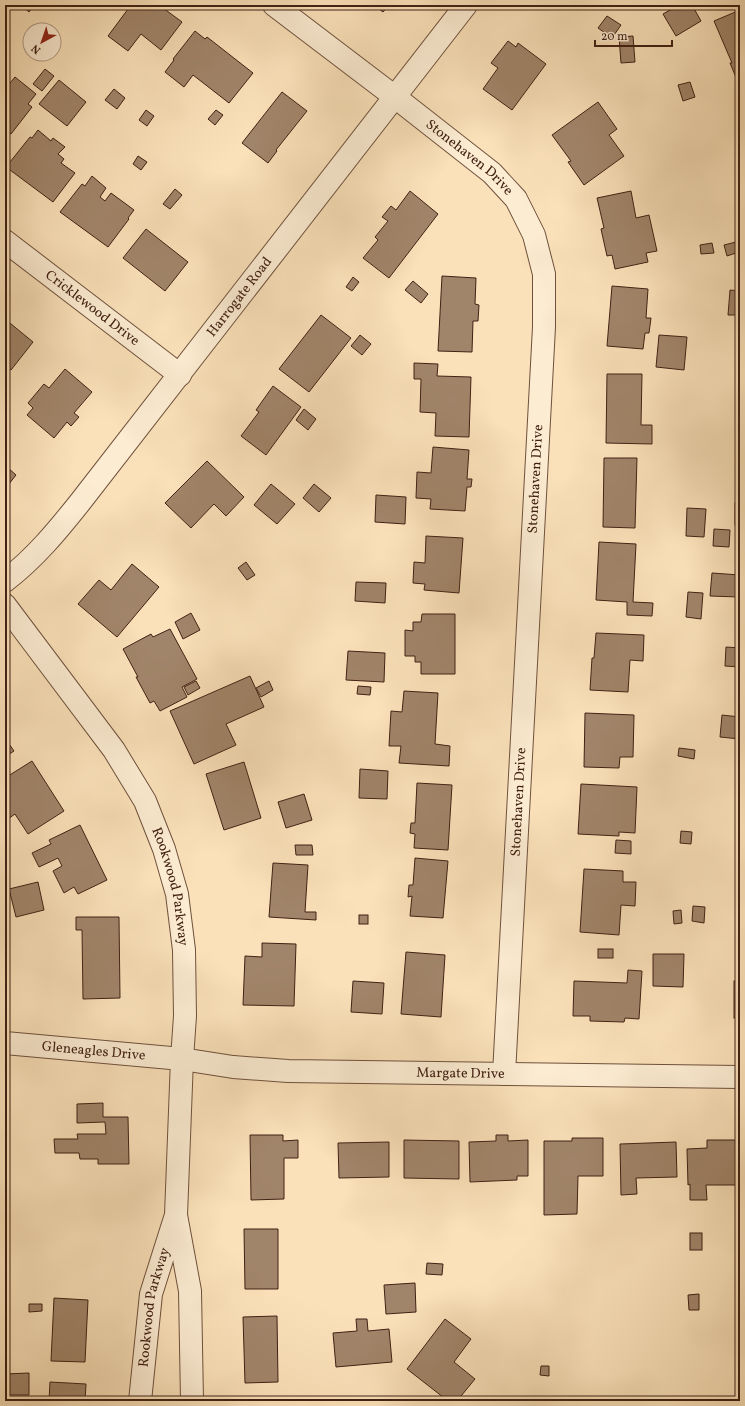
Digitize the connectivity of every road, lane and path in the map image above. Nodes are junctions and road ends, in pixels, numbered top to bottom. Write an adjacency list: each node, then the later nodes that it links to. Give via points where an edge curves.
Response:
1 (274, 5): 3 (street, Stonehaven Drive)
2 (466, 5): 3 (street, Harrogate Road)
3 (395, 97): 5 (street, Harrogate Road); 10 (street, Stonehaven Drive, via 492,173 516,200 534,235 544,274 544,327)
4 (5, 241): 5 (street, Cricklewood Drive)
5 (180, 376): 6 (street, Harrogate Road, via 47,543)
6 (5, 581)
7 (5, 605): 9 (street, Rookwood Parkway, via 114,750 145,801 164,849 177,894 184,950 185,1016)
8 (5, 1043): 9 (street, Gleneagles Drive)
9 (182, 1059): 10 (street, Margate Drive, via 233,1067 288,1071); 12 (street, Rookwood Parkway)
10 (504, 1074): 11 (street, Margate Drive)
11 (740, 1076)
12 (176, 1215): 13 (street, Rookwood Parkway, via 151,1294); 14 (street, Rookwood Parkway, via 190,1291)
13 (140, 1401)
14 (192, 1401)

